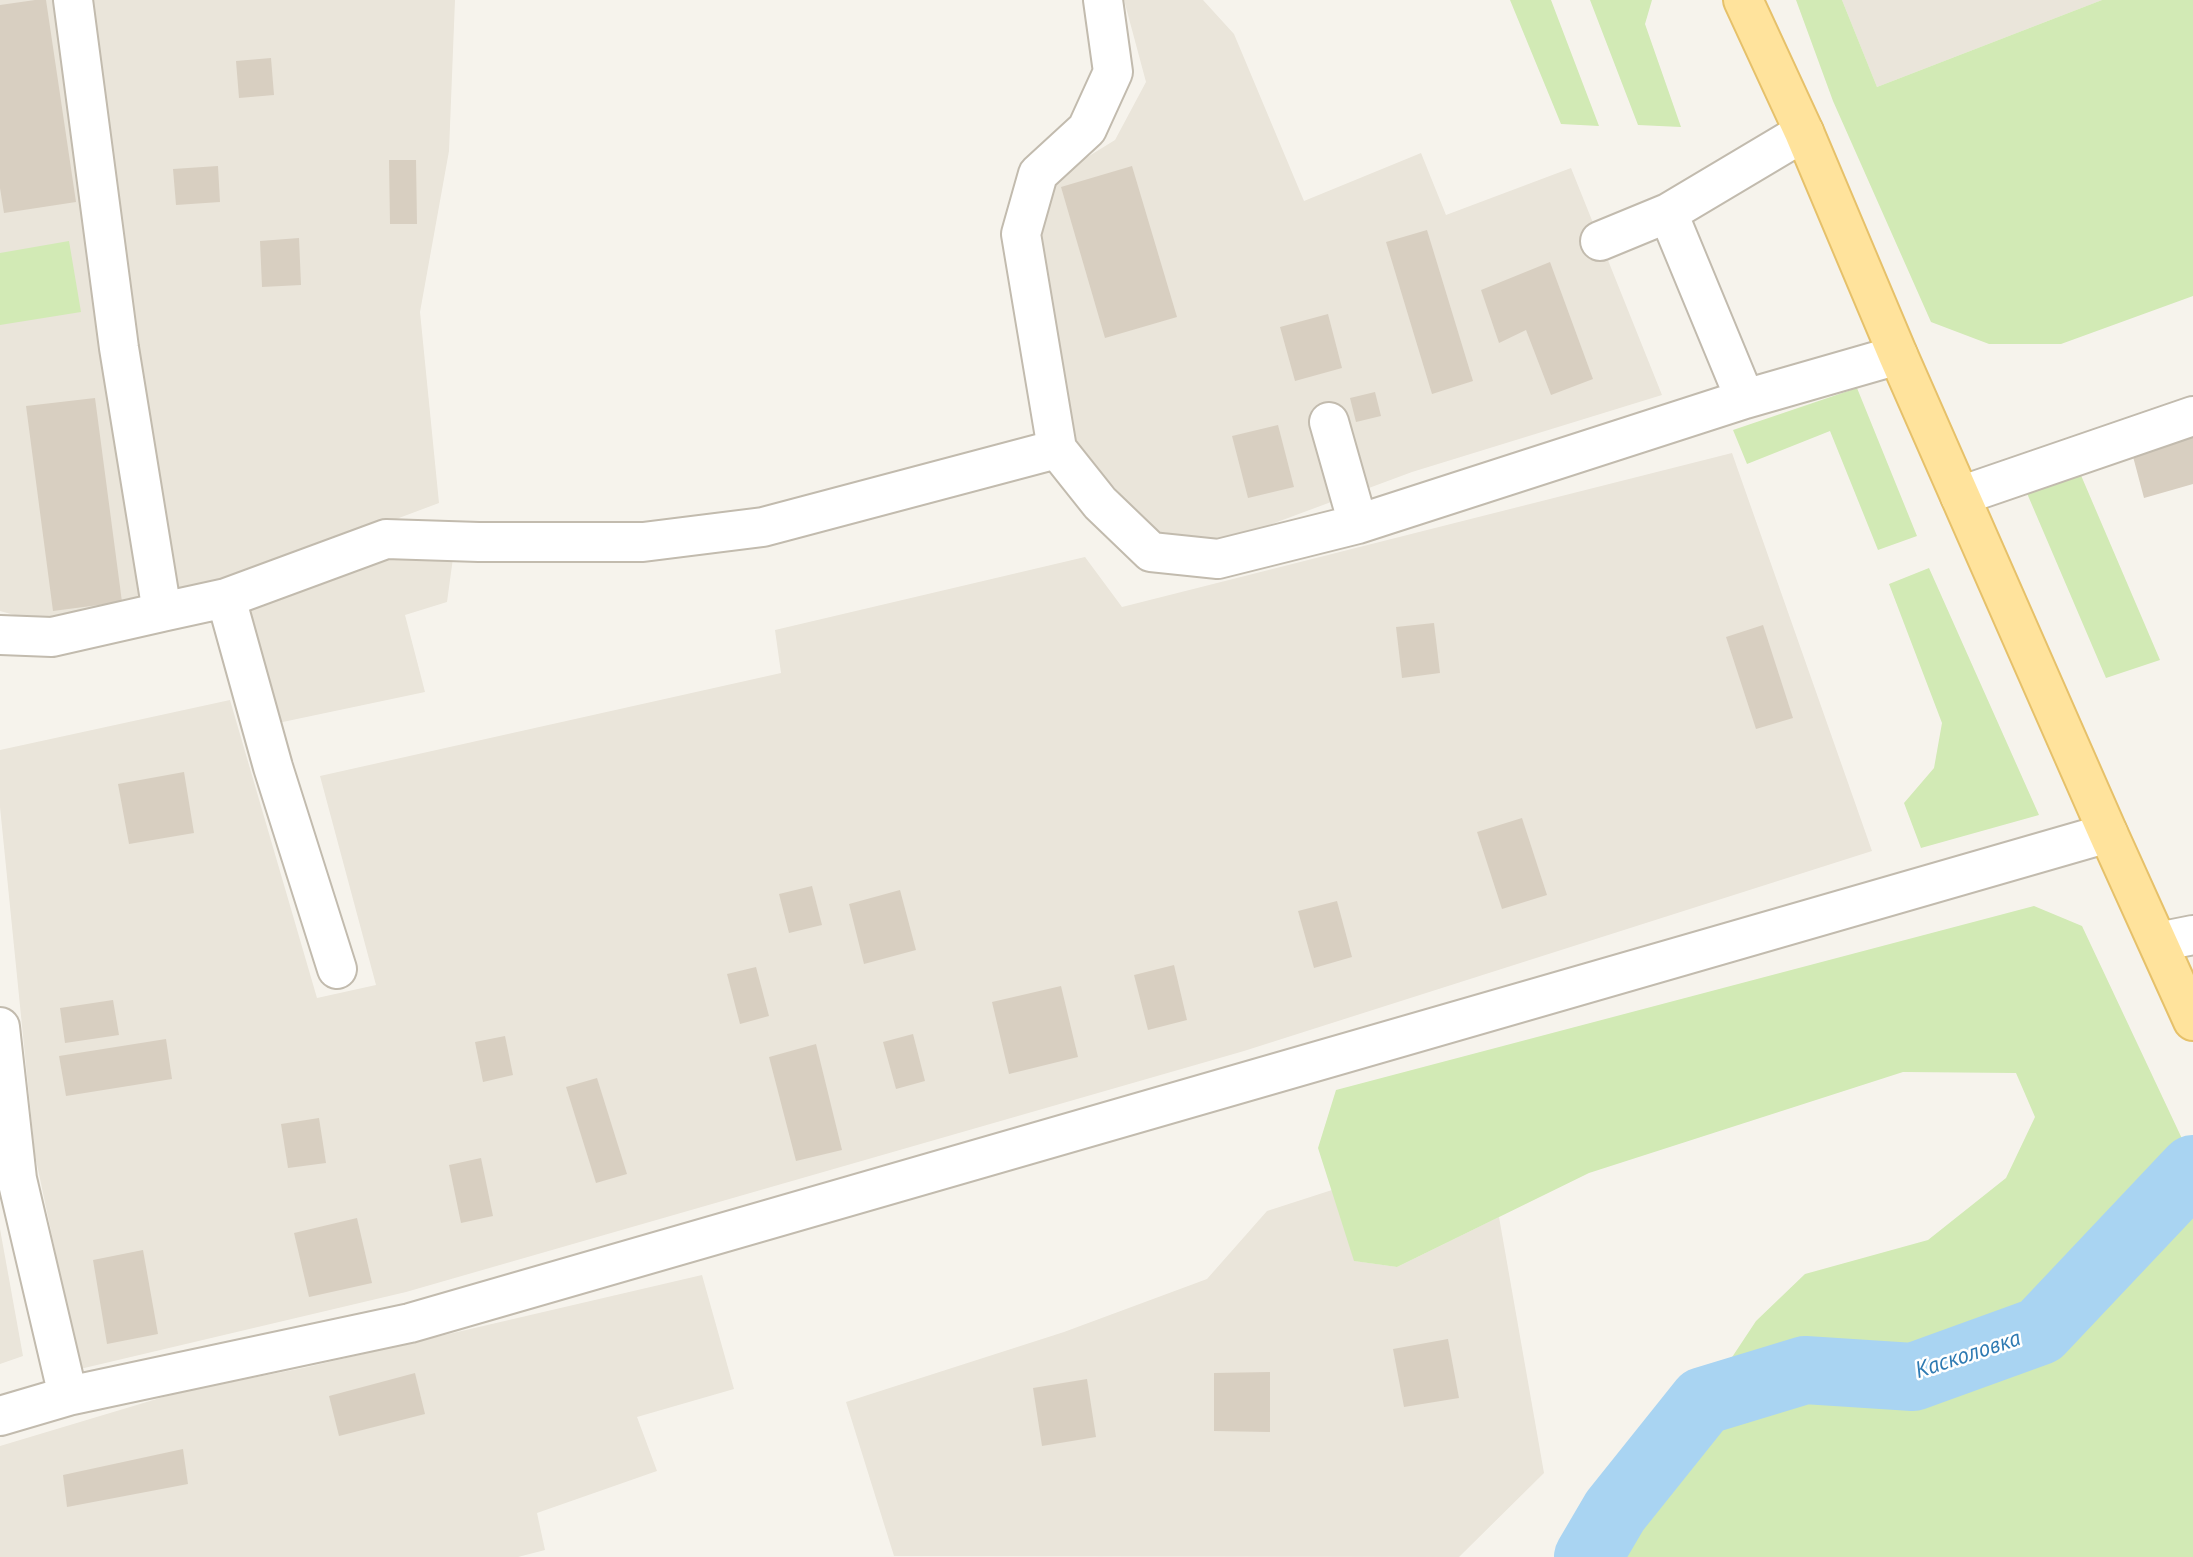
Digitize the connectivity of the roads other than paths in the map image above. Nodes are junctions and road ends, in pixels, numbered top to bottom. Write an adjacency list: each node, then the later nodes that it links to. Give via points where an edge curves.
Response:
1 (73, 0): 15 (street, via 119,348)
2 (1103, 0): 11 (street, via 1113,72 1087,129 1038,174 1021,234)
3 (1743, 0): 4 (main road)
4 (1804, 132): 5 (street); 7 (main road)
5 (1668, 213): 6 (street); 8 (street)
6 (1600, 242)
7 (1898, 355): 8 (street); 12 (main road)
8 (1745, 399): 13 (street)
9 (2193, 416): 12 (street)
10 (1329, 422): 13 (street)
11 (1057, 449): 13 (street, via 1100,503 1151,552 1218,559); 14 (street, via 763,527 643,542 386,539)
12 (1960, 496): 17 (main road)
13 (1358, 524)
14 (226, 598): 15 (street); 19 (street, via 273,767)
15 (162, 612): 16 (street, via 52,637)
16 (0, 635)
17 (2108, 834): 18 (main road); 22 (street, via 410,1323)
18 (2175, 938): 20 (main road)
19 (337, 968)
20 (2193, 1021)
21 (0, 1027): 22 (street, via 17,1179)
22 (68, 1395): 23 (street)
23 (0, 1416)

